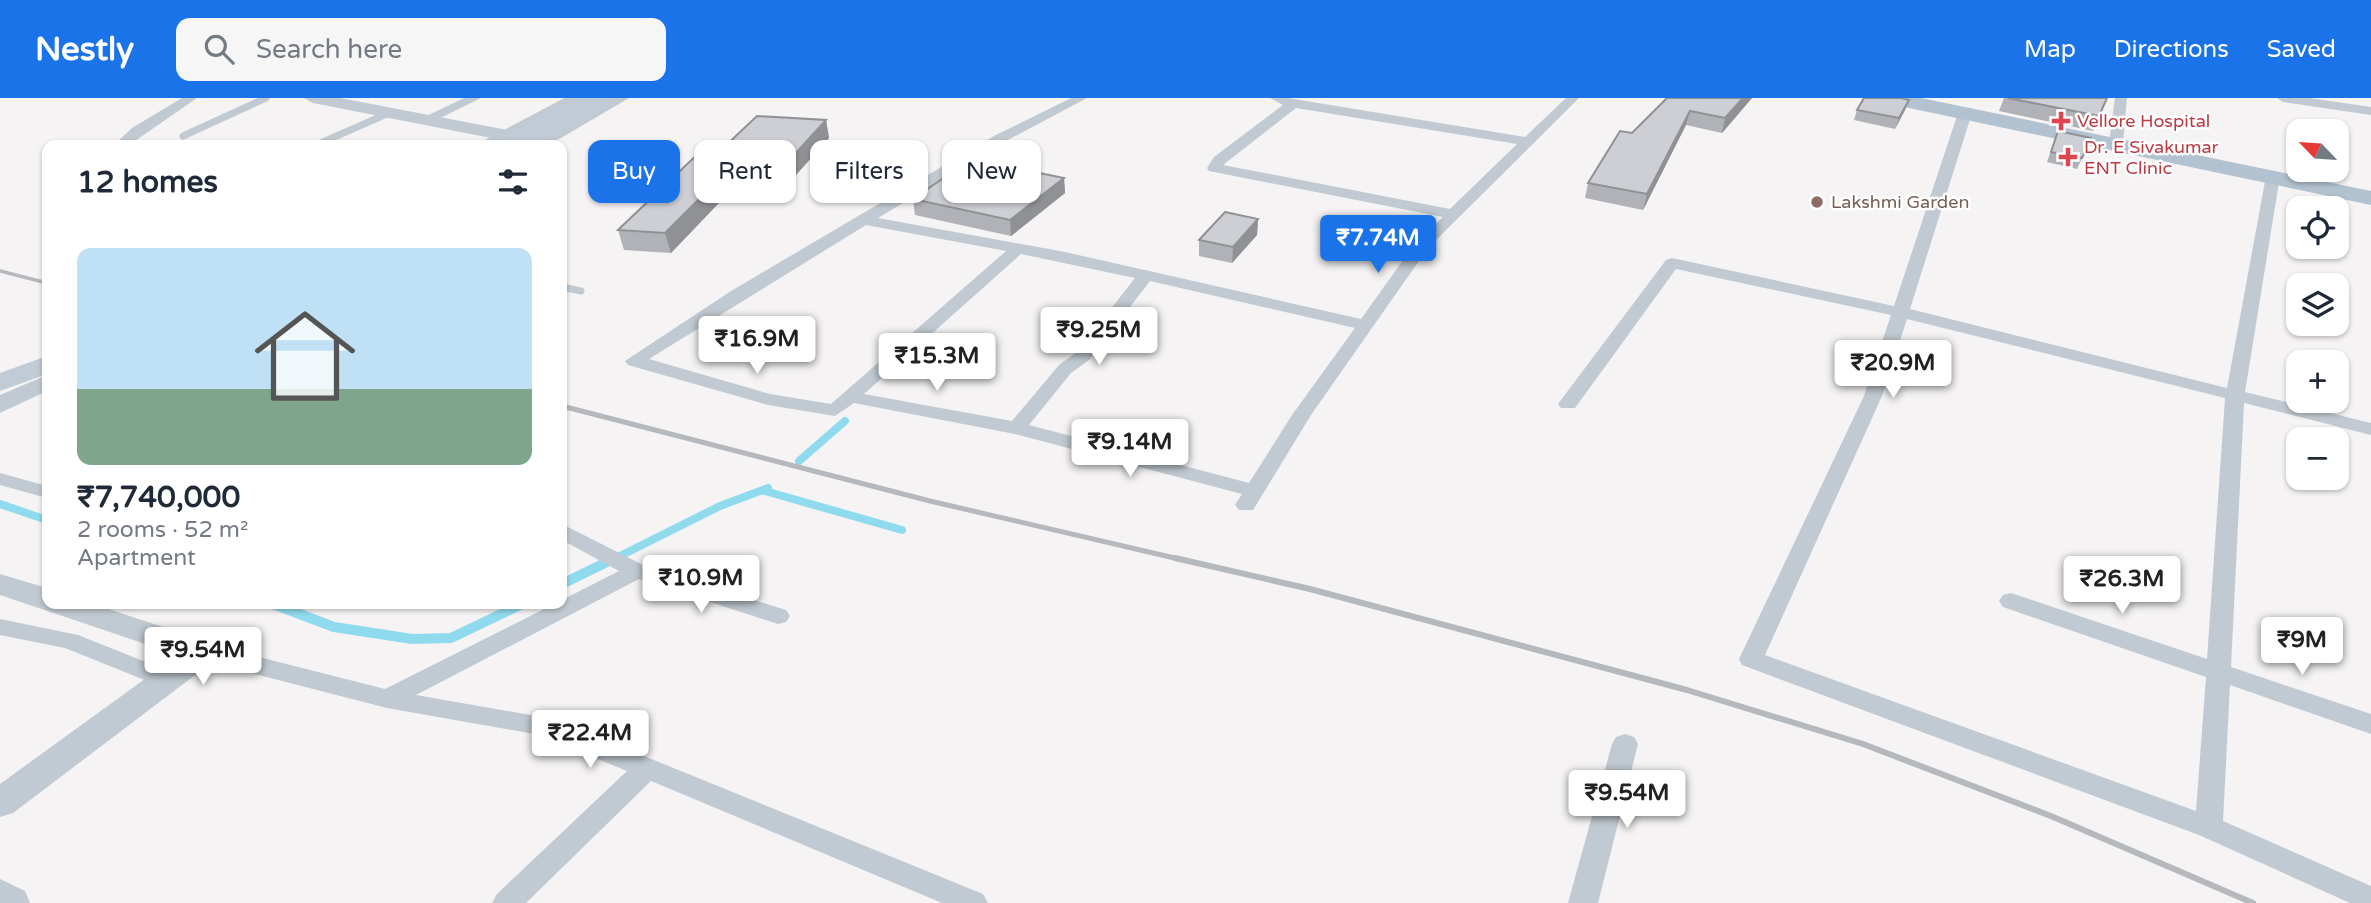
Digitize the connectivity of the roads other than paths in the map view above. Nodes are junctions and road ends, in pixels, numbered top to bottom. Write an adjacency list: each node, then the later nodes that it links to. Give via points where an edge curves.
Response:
1 (191, 98): 20 (street)
2 (266, 98): 19 (lane)
3 (313, 98): 16 (street)
4 (475, 98): 18 (street)
5 (572, 98): 22 (lane)
6 (601, 98): 22 (main road, bridge)
7 (620, 98): 23 (street)
8 (1081, 98): 29 (street, via 999,139)
9 (1276, 98): 14 (street)
10 (1573, 98): 24 (street)
11 (1889, 98): 17 (main road)
12 (2121, 98): 25 (street)
13 (2283, 98): 15 (street)
14 (1293, 104): 24 (street); 28 (street, via 1214,168)
15 (2371, 111)
16 (389, 113): 18 (street); 21 (lane)
17 (1965, 113): 25 (main road); 34 (street)
18 (425, 120): 22 (street)
19 (183, 136)
20 (127, 140)
21 (327, 140)
22 (505, 140)
23 (546, 140)
24 (1528, 142): 28 (street)
25 (2116, 143): 26 (main road)
26 (2273, 176): 27 (main road); 39 (street)
27 (2371, 198)
28 (1453, 214): 35 (street, via 1422,245)
29 (866, 219): 30 (street); 40 (street, via 634,361 768,399 835,410)
30 (1017, 248): 31 (street); 40 (street)
31 (1146, 275): 35 (street); 43 (street, via 1083,356 1065,369)
32 (567, 288): 33 (lane)
33 (581, 291)
34 (1901, 313): 39 (street); 41 (street, via 1672,263); 65 (street, via 1873,396 1751,659)
35 (1366, 325): 43 (street, via 1250,498)
36 (42, 366): 37 (main road)
37 (0, 383)
38 (42, 384): 42 (street)
39 (2235, 394): 44 (street); 58 (street)
40 (850, 397): 43 (street)
41 (1568, 404)
42 (0, 405)
43 (1017, 428)
44 (2371, 429)
45 (0, 479): 46 (street)
46 (42, 491)
47 (567, 534): 48 (street)
48 (637, 571): 52 (street); 55 (street)
49 (0, 583): 50 (street)
50 (42, 597)
51 (2011, 601): 58 (street)
52 (567, 607)
53 (75, 609): 57 (street)
54 (563, 609): 60 (street)
55 (778, 616)
56 (0, 627): 59 (street, via 70,641)
57 (204, 652): 59 (street); 60 (street)
58 (2218, 673): 61 (street); 65 (street)
59 (167, 680): 64 (street)
60 (387, 699): 63 (street, via 544,726)
61 (2371, 724)
62 (1625, 744): 71 (street)
63 (648, 768): 69 (street); 70 (street)
64 (0, 803)
65 (2209, 827): 67 (street)
66 (0, 895): 68 (street)
67 (2371, 899)
68 (11, 903)
69 (507, 903)
70 (973, 903)
71 (1583, 903)

